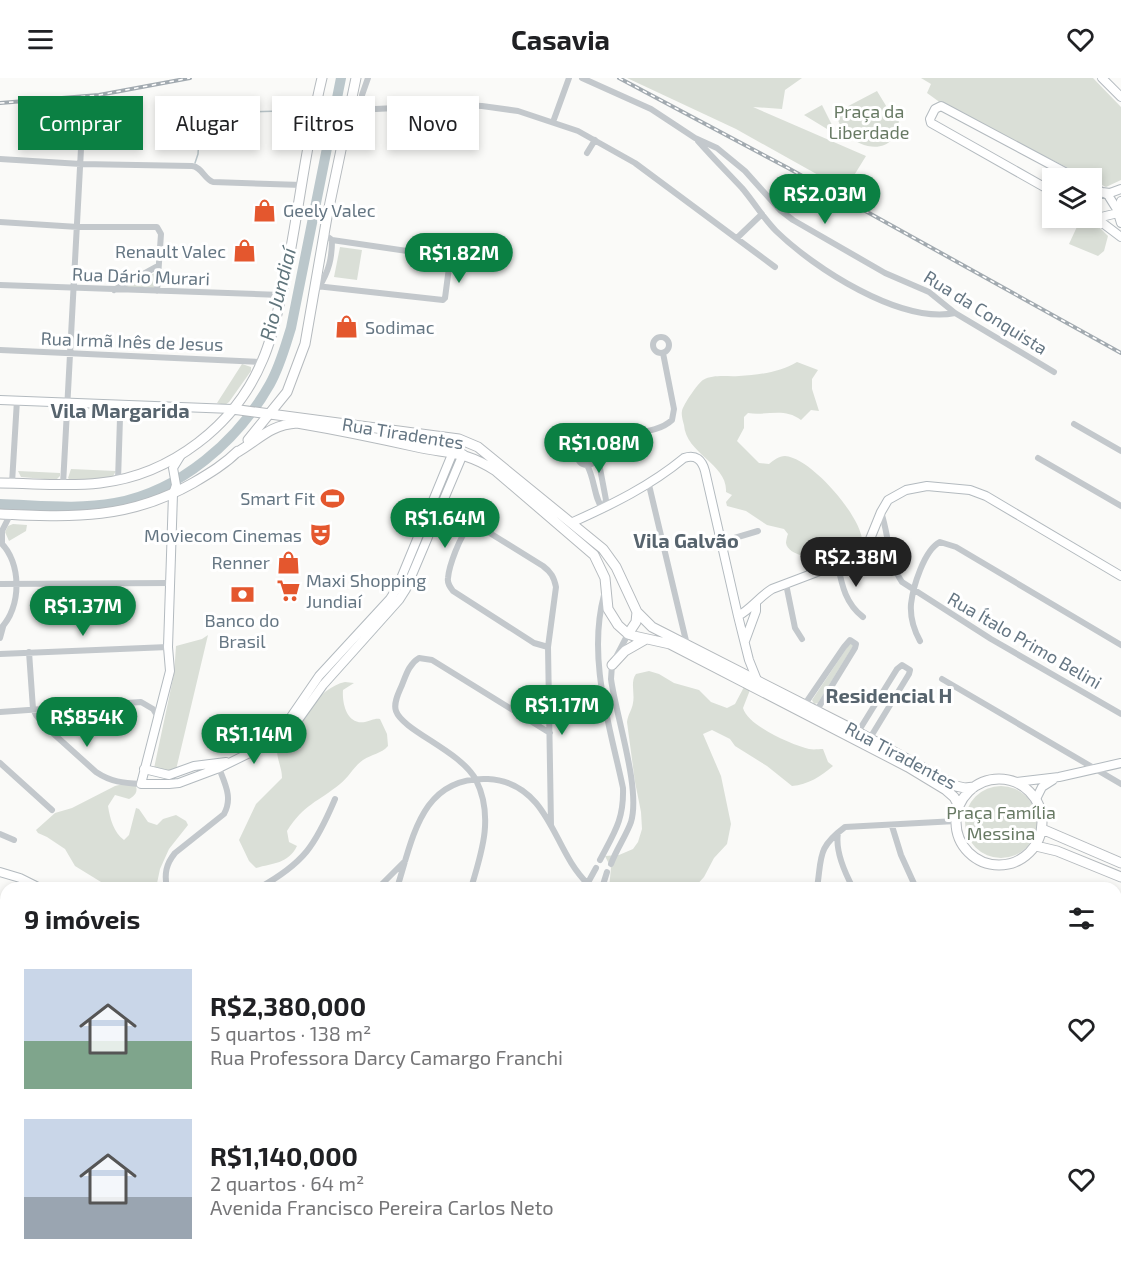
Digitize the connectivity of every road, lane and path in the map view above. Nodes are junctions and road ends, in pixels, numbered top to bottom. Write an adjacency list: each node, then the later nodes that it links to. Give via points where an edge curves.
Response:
1 (322, 78): 20 (main road)
2 (356, 78): 7 (main road)
3 (368, 78): 8 (street)
4 (569, 78): 11 (street)
5 (582, 78): 12 (street, via 651,109)
6 (1103, 78): 9 (street)
7 (352, 96)
8 (362, 96)
9 (1121, 97)
10 (375, 109): 11 (street, via 482,106 518,111)
11 (553, 122): 13 (street)
12 (695, 138): 26 (street); 43 (street, Rua da Conquista, via 732,159 793,220 885,273 929,292)
13 (595, 140): 16 (street); 34 (street, via 635,163)
14 (81, 150): 18 (street)
15 (341, 150): 33 (main road)
16 (587, 153)
17 (0, 159): 18 (street)
18 (81, 165): 20 (street, via 192,166 213,182); 31 (street)
19 (1057, 168): 21 (street, via 941,106 933,112 931,123)
20 (302, 185): 42 (main road)
21 (1042, 186)
22 (1121, 189): 23 (street)
23 (1102, 192)
24 (1102, 193): 25 (street)
25 (1120, 208): 27 (street); 30 (street)
26 (762, 214): 34 (street); 43 (street, via 806,257 869,294 930,315)
27 (1102, 214)
28 (0, 222): 31 (street)
29 (1102, 222): 32 (street)
30 (1121, 223)
31 (78, 227): 35 (street, via 160,230); 39 (street)
32 (1121, 237)
33 (328, 238): 38 (main road); 38 (street, via 448,257 446,298)
34 (737, 238): 36 (street)
35 (158, 266): 40 (street); 41 (street)
36 (775, 267)
37 (0, 285): 39 (street, Rua Dário Murari)
38 (317, 286): 55 (main road, via 297,369 287,392)
39 (72, 289): 40 (street, Rua Dário Murari); 46 (street)
40 (113, 290): 41 (street, Rua Dário Murari)
41 (157, 291): 42 (street, Rua Dário Murari)
42 (281, 295): 47 (main road)
43 (955, 313): 48 (street, Rua da Conquista)
44 (0, 350): 46 (street, Rua Irmã Inês de Jesus)
45 (663, 353): 62 (street, via 675,409 672,420 664,426 607,440)
46 (69, 354): 47 (street, Rua Irmã Inês de Jesus); 51 (street)
47 (262, 362): 54 (main road)
48 (1054, 372)
49 (0, 399): 50 (street, Rua Tiradentes)
50 (17, 400): 51 (street, Rua Tiradentes); 72 (street)
51 (67, 403): 52 (street, Rua Tiradentes); 73 (street)
52 (105, 404): 53 (street, Rua Tiradentes); 56 (street, via 114,408)
53 (133, 405): 54 (street, Rua Tiradentes); 56 (street)
54 (237, 409): 55 (main road, Rua Tiradentes); 66 (main road)
55 (269, 412): 58 (main road, Rua Tiradentes); 65 (main road)
56 (120, 418): 70 (street)
57 (1074, 424): 63 (street)
58 (438, 436): 59 (main road, Rua Tiradentes); 60 (main road, via 442,442 439,447)
59 (459, 439): 61 (main road, Rua Tiradentes); 64 (main road)
60 (418, 447): 64 (main road, Rua Tiradentes); 65 (main road, Rua Tiradentes, via 297,423 283,424)
61 (478, 447): 64 (main road); 80 (main road, Rua Tiradentes)
62 (594, 448): 68 (street); 69 (street, via 584,445 577,451 577,459)
63 (1121, 451)
64 (460, 452): 90 (street); 92 (main road, Rua Tiradentes, via 496,471 589,548 602,569); 95 (street, via 406,589)
65 (236, 453): 75 (main road, via 218,468)
66 (181, 455): 70 (main road); 75 (street, via 173,468)
67 (1038, 458): 76 (street)
68 (596, 459): 69 (street); 77 (street, via 606,500)
69 (587, 465): 77 (street)
70 (118, 480): 73 (main road)
71 (0, 483): 72 (main road)
72 (12, 483): 73 (main road)
73 (63, 485)
74 (649, 485): 77 (street); 83 (street, via 684,458 689,456 702,462); 107 (street)
75 (178, 489): 79 (main road, via 153,503 111,513); 86 (street)
76 (1121, 506)
77 (603, 509): 80 (street)
78 (881, 512): 84 (street, via 862,553); 85 (street, via 888,500 917,487 969,490 986,496); 91 (street, Rua Ítalo Primo Belini, via 894,567 902,582)
79 (5, 514): 82 (street)
80 (573, 522): 93 (main road, Rua Tiradentes, via 609,556)
81 (758, 531): 83 (street)
82 (1, 542): 88 (street, via 14,565)
83 (721, 542): 97 (street)
84 (838, 566): 89 (street); 98 (street, via 848,599)
85 (1121, 576)
86 (170, 583): 88 (street); 108 (street)
87 (0, 584): 88 (street)
88 (15, 584): 99 (street, via 14,606)
89 (786, 584): 94 (street, via 764,594); 103 (street, via 795,628)
90 (398, 588): 95 (street); 113 (street)
91 (914, 591): 105 (street, via 911,606); 106 (street, via 929,550 946,542); 126 (street, Rua Ítalo Primo Belini)
92 (605, 592): 93 (main road, via 616,586); 100 (main road, Rua Tiradentes, via 611,616); 114 (street, via 598,622)
93 (628, 597): 96 (main road, Rua Tiradentes)
94 (756, 604): 97 (street); 104 (street)
95 (392, 609): 112 (street)
96 (637, 612): 100 (main road); 107 (main road, Rua Tiradentes, via 652,627)
97 (738, 616): 104 (street)
98 (863, 617)
99 (2, 628): 101 (street)
100 (628, 634): 102 (main road, Rua Tiradentes); 116 (street)
101 (0, 638)
102 (646, 639): 116 (main road, via 625,651); 150 (main road, Rua Tiradentes, via 670,644 908,767 946,790)
103 (802, 639)
104 (744, 641): 115 (street)
105 (920, 641)
106 (1121, 645)
107 (687, 646): 117 (main road, Rua Tiradentes)
108 (168, 647): 111 (street); 128 (street, via 170,671)
109 (548, 647): 109 (street, via 556,587 551,572 480,527 469,528 461,538 449,586 534,643); 130 (street)
110 (1, 651): 111 (street)
111 (29, 652): 123 (street)
112 (353, 652): 113 (street); 120 (street)
113 (336, 656): 127 (street)
114 (598, 656): 116 (street); 161 (street, via 623,788 620,821)
115 (749, 660): 117 (street); 118 (street)
116 (612, 665): 163 (street, via 612,688 633,803 631,822)
117 (739, 671): 118 (main road, Rua Tiradentes)
118 (757, 680): 121 (main road, Rua Tiradentes)
119 (942, 680): 138 (street)
120 (311, 702): 127 (street); 133 (street, via 289,730)
121 (805, 704): 124 (main road, Rua Tiradentes); 124 (street, via 844,646 853,641 855,648)
122 (53, 707): 123 (street); 128 (street, via 141,702); 131 (street, via 46,721)
123 (33, 708): 125 (street); 131 (street)
124 (816, 710): 129 (main road, Rua Tiradentes)
125 (0, 712)
126 (1121, 714)
127 (291, 716): 133 (street)
128 (159, 718): 139 (street)
129 (858, 732): 132 (main road, Rua Tiradentes); 132 (street, via 897,669 905,666 909,674)
130 (550, 733): 142 (street, via 432,660 414,661 395,704 397,714 446,749); 153 (street)
131 (56, 737): 145 (street, via 107,779)
132 (870, 738): 147 (main road, Rua Tiradentes, via 956,786)
133 (265, 745): 134 (street)
134 (232, 761): 137 (street); 140 (street)
135 (0, 763): 151 (street)
136 (1121, 763): 138 (street)
137 (219, 768): 144 (street); 169 (street, via 228,807 169,860)
138 (1096, 769): 141 (street); 146 (street)
139 (144, 770): 140 (street, via 169,775); 145 (street)
140 (184, 770): 144 (street)
141 (1059, 777): 143 (street); 148 (street, via 1046,783)
142 (475, 779): 153 (street, via 514,785 527,793); 160 (street, via 450,787 427,806); 173 (street, via 486,823)
143 (1016, 782): 147 (main road, via 994,779); 148 (main road)
144 (179, 783): 145 (street)
145 (141, 784)
146 (1121, 784)
147 (974, 787): 150 (main road)
148 (1036, 799): 155 (main road, via 1041,808)
149 (335, 800): 170 (street, via 305,856)
150 (959, 806): 152 (main road)
151 (52, 810)
152 (956, 821): 154 (street); 159 (main road, via 964,847 986,863 1014,863)
153 (551, 825): 174 (street)
154 (892, 826): 156 (street, via 849,826); 179 (street)
155 (1042, 829): 159 (main road); 162 (main road)
156 (838, 832): 177 (street, via 824,846); 178 (street, via 839,850)
157 (0, 834): 158 (street)
158 (14, 840)
159 (1036, 846): 167 (main road)
160 (406, 860): 171 (street); 172 (street)
161 (600, 860)
162 (1121, 863)
163 (611, 864)
164 (596, 868): 175 (street)
165 (0, 872): 168 (street)
166 (608, 873): 176 (street)
167 (1121, 877)
168 (28, 882)
169 (165, 882)
170 (269, 882)
171 (384, 882)
172 (399, 882)
173 (473, 882)
174 (583, 882)
175 (588, 882)
176 (604, 882)
177 (818, 882)
178 (851, 882)
179 (913, 882)

